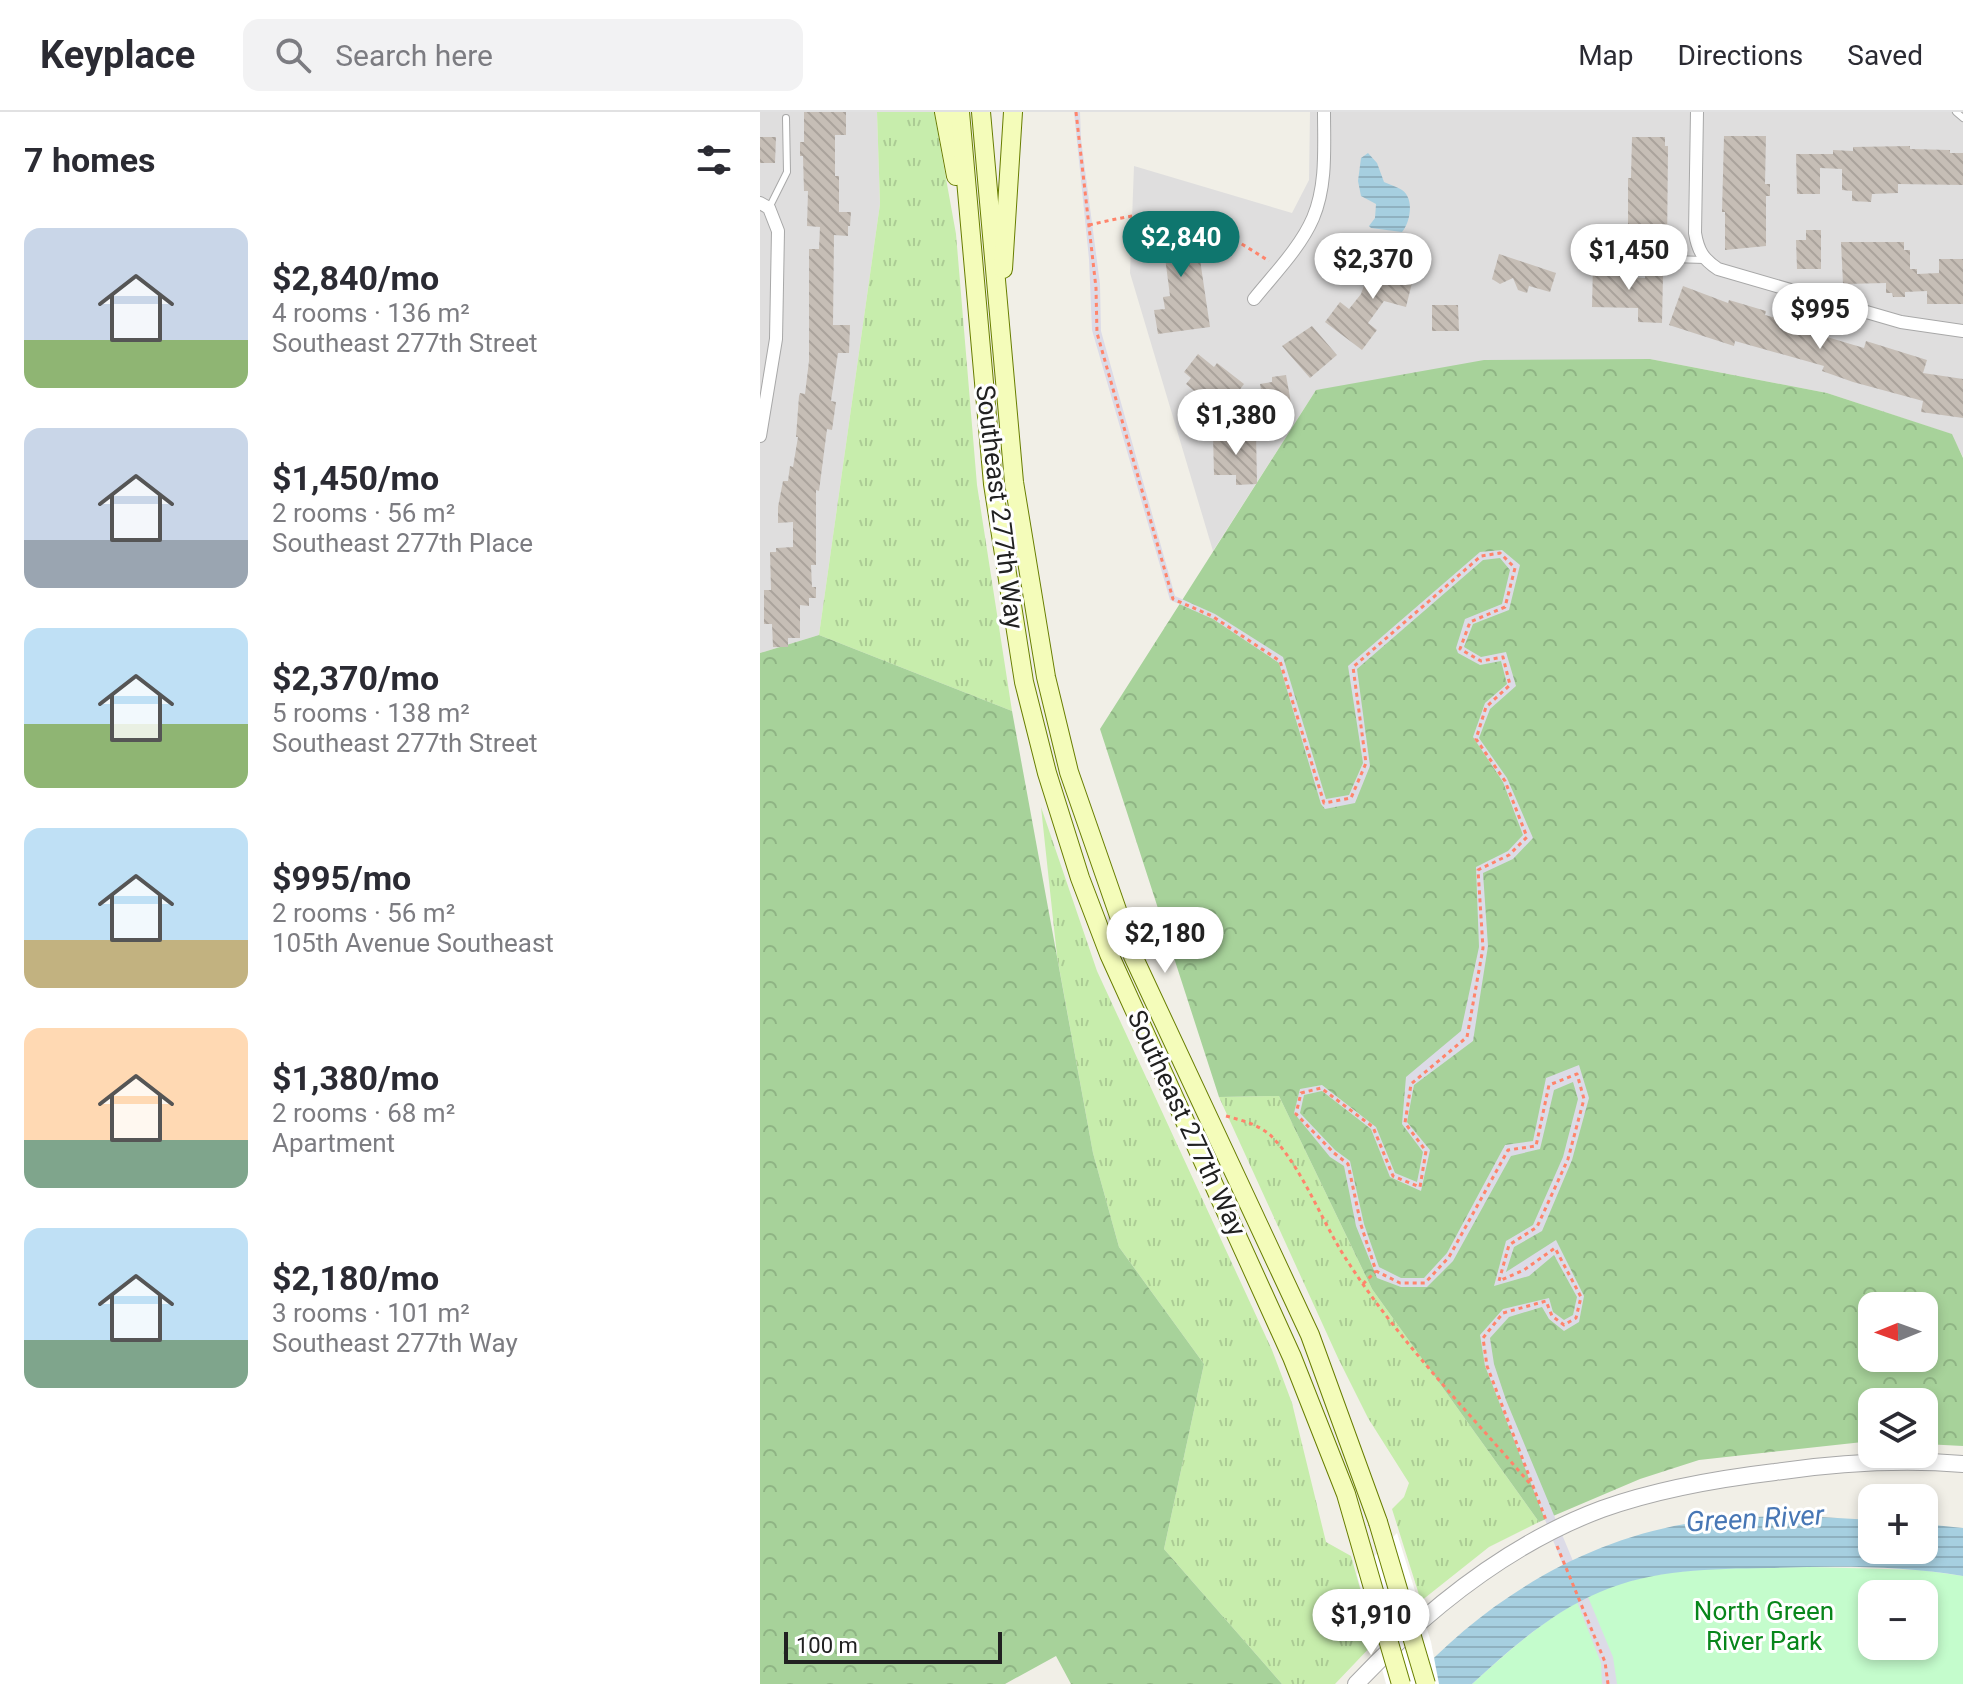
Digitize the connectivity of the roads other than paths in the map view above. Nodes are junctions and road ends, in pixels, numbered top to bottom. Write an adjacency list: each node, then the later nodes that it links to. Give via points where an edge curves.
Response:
1 (944, 112): 13 (main road)
2 (960, 112): 13 (main road)
3 (981, 112): 16 (main road)
4 (1013, 112): 16 (main road)
5 (1324, 112): 14 (street, via 1324,158 1313,218)
6 (1697, 112): 12 (street, via 1695,233)
7 (1956, 112): 9 (lane)
8 (786, 118): 10 (lane, via 787,172)
9 (1963, 118)
10 (765, 206): 17 (street, via 778,231 776,339)
11 (1601, 257): 12 (lane)
12 (1705, 260): 15 (street, via 1718,269 1901,322)
13 (976, 284): 20 (main road, Southeast 277th Way, bridge, via 1005,568 1024,682 1047,773 1109,954 1292,1357 1358,1530)
14 (1254, 299)
15 (1963, 331)
16 (1003, 352): 21 (main road, Southeast 277th Way, bridge, via 1026,562 1069,772 1133,956 1341,1412)
17 (760, 436)
18 (1963, 1464): 19 (street, via 1868,1463 1787,1470 1711,1481 1600,1510 1473,1579 1394,1644)
19 (1356, 1684)
20 (1401, 1684)
21 (1426, 1684)

